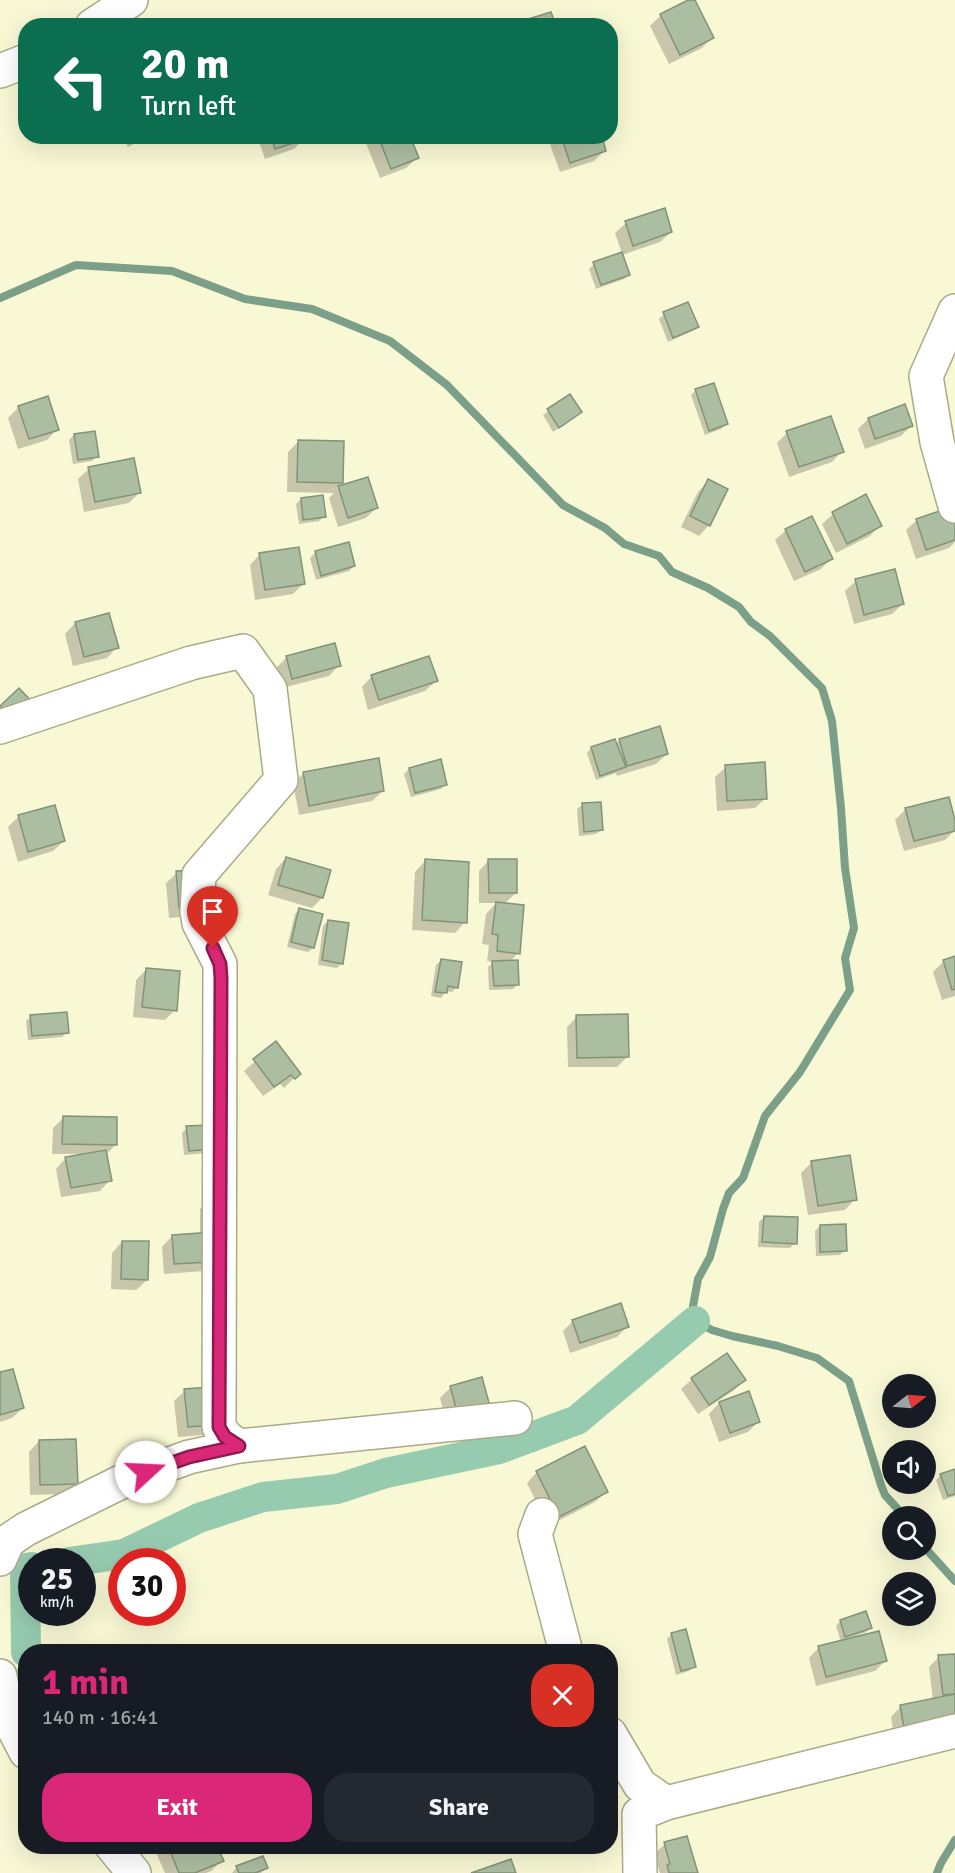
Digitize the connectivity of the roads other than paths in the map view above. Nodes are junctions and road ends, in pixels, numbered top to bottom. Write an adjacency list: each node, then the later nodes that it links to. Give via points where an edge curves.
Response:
1 (131, 0): 2 (street)
2 (104, 18)
3 (18, 64): 4 (street)
4 (0, 71)
5 (955, 311): 6 (street, via 926,376 937,442)
6 (955, 506)
7 (0, 727): 9 (street, via 191,663 243,651 270,689 281,780 199,875 197,911 205,937 220,964 219,1427 225,1437)
8 (515, 1418): 9 (street)
9 (239, 1446): 11 (street, via 189,1457 125,1480 26,1529 8,1542)
10 (542, 1515): 12 (street, via 535,1534)
11 (2, 1553)
12 (564, 1644)
13 (0, 1676): 14 (street)
14 (4, 1714): 16 (street)
15 (955, 1731): 18 (street)
16 (18, 1738)
17 (618, 1748): 18 (street, via 640,1785)
18 (666, 1803): 21 (street, via 639,1814)
19 (119, 1854): 20 (street)
20 (134, 1873)
21 (640, 1873)

